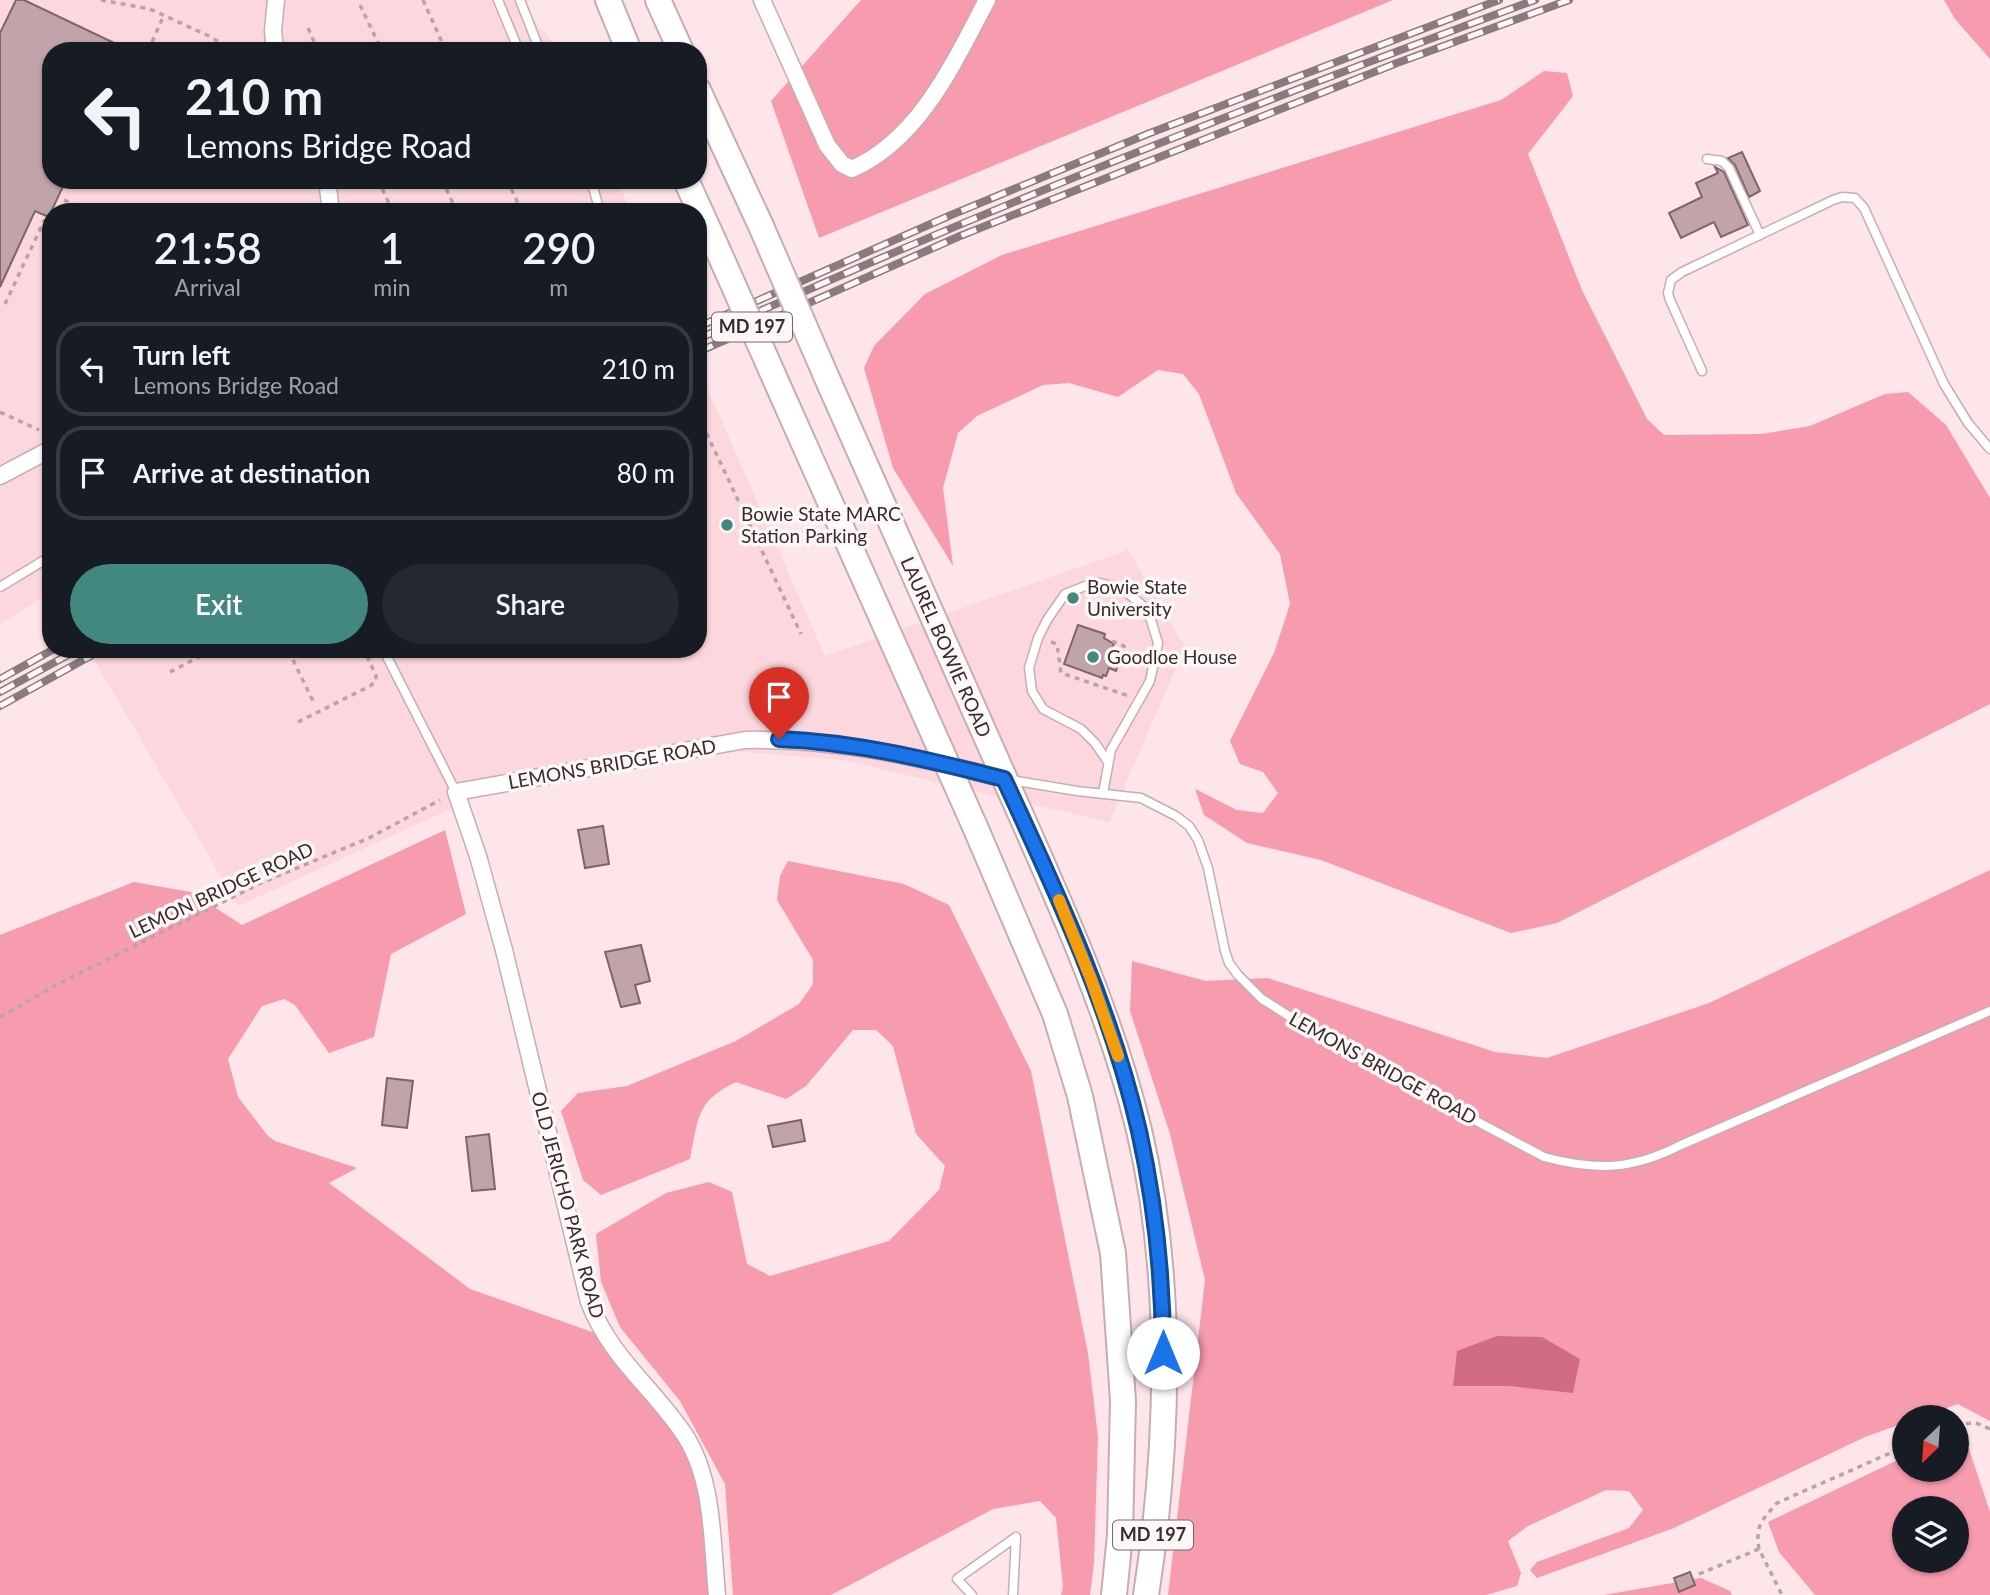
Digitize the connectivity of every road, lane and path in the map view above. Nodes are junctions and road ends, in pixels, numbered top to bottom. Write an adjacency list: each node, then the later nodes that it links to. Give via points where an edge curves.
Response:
1 (101, 0): 11 (path)
2 (276, 0): 15 (street)
3 (423, 0): 18 (path)
4 (498, 0): 19 (lane)
5 (520, 0): 20 (lane)
6 (608, 0): 21 (main road)
7 (658, 0): 22 (main road)
8 (762, 0): 9 (street, via 827,145 852,169 887,149 911,124 943,82)
9 (987, 0)
10 (360, 5): 17 (path)
11 (164, 15): 13 (path); 14 (path)
12 (308, 28): 16 (path)
13 (152, 42)
14 (221, 42)
15 (274, 42)
16 (314, 42)
17 (378, 42)
18 (442, 42)
19 (515, 42)
20 (536, 42)
21 (625, 42)
22 (677, 42)
23 (707, 109): 54 (main road, LAUREL BOWIE ROAD / MD 197, bridge)
24 (1707, 159): 29 (lane, via 1717,159 1729,168)
25 (64, 200): 26 (path)
26 (70, 203)
27 (42, 226): 30 (path)
28 (707, 226): 53 (main road, MD 197, bridge)
29 (1760, 235): 31 (lane, via 1682,272 1669,283 1670,300); 35 (lane, via 1833,200 1859,200 1944,384)
30 (5, 304)
31 (1702, 371)
32 (0, 412): 33 (path)
33 (39, 430)
34 (707, 434): 40 (path)
35 (1990, 449)
36 (42, 454): 37 (street)
37 (0, 476)
38 (42, 561): 39 (lane)
39 (0, 587)
40 (801, 634)
41 (1038, 638): 47 (lane, via 1065,594 1095,582 1121,588 1141,604 1158,643); 49 (path, via 1057,644 1061,673); 52 (lane, via 1029,668 1037,700 1043,709 1081,729)
42 (1112, 641): 47 (path, via 1124,646 1124,653)
43 (197, 658): 48 (path)
44 (368, 658): 51 (path, via 376,681)
45 (388, 658): 55 (lane)
46 (293, 660): 50 (path)
47 (1155, 664): 49 (lane)
48 (170, 672)
49 (1141, 700): 52 (lane)
50 (315, 705)
51 (298, 722)
52 (1108, 762): 56 (lane)
53 (949, 765): 54 (street, LEMONS BRIDGE ROAD); 55 (street, LEMONS BRIDGE ROAD, via 808,740 745,740); 67 (main road, MD 197, via 1055,1014 1099,1180 1113,1253 1123,1401 1121,1535)
54 (1004, 779): 56 (lane, LEMONS BRIDGE ROAD); 68 (main road, LAUREL BOWIE ROAD / MD 197, via 1091,979 1116,1048 1141,1144 1163,1316 1164,1403)
55 (456, 792): 58 (path, LEMON BRIDGE ROAD, via 369,838 248,890); 64 (street, OLD JERICHO PARK ROAD, via 504,950 589,1302 619,1358 687,1439 697,1461 707,1501)
56 (1103, 793): 57 (lane, LEMONS BRIDGE ROAD, via 1141,798 1189,826 1208,868 1229,963 1262,999 1341,1049 1544,1157 1597,1167 1656,1158)
57 (1990, 1011)
58 (0, 1017)
59 (1969, 1423): 60 (path)
60 (1990, 1429)
61 (1892, 1452): 62 (path, via 1777,1503 1761,1520)
62 (1759, 1549): 63 (path); 69 (path)
63 (1699, 1574)
64 (717, 1595)
65 (972, 1595): 66 (lane, via 957,1579 1016,1537)
66 (1013, 1595)
67 (1114, 1595)
68 (1146, 1595)
69 (1782, 1595)

